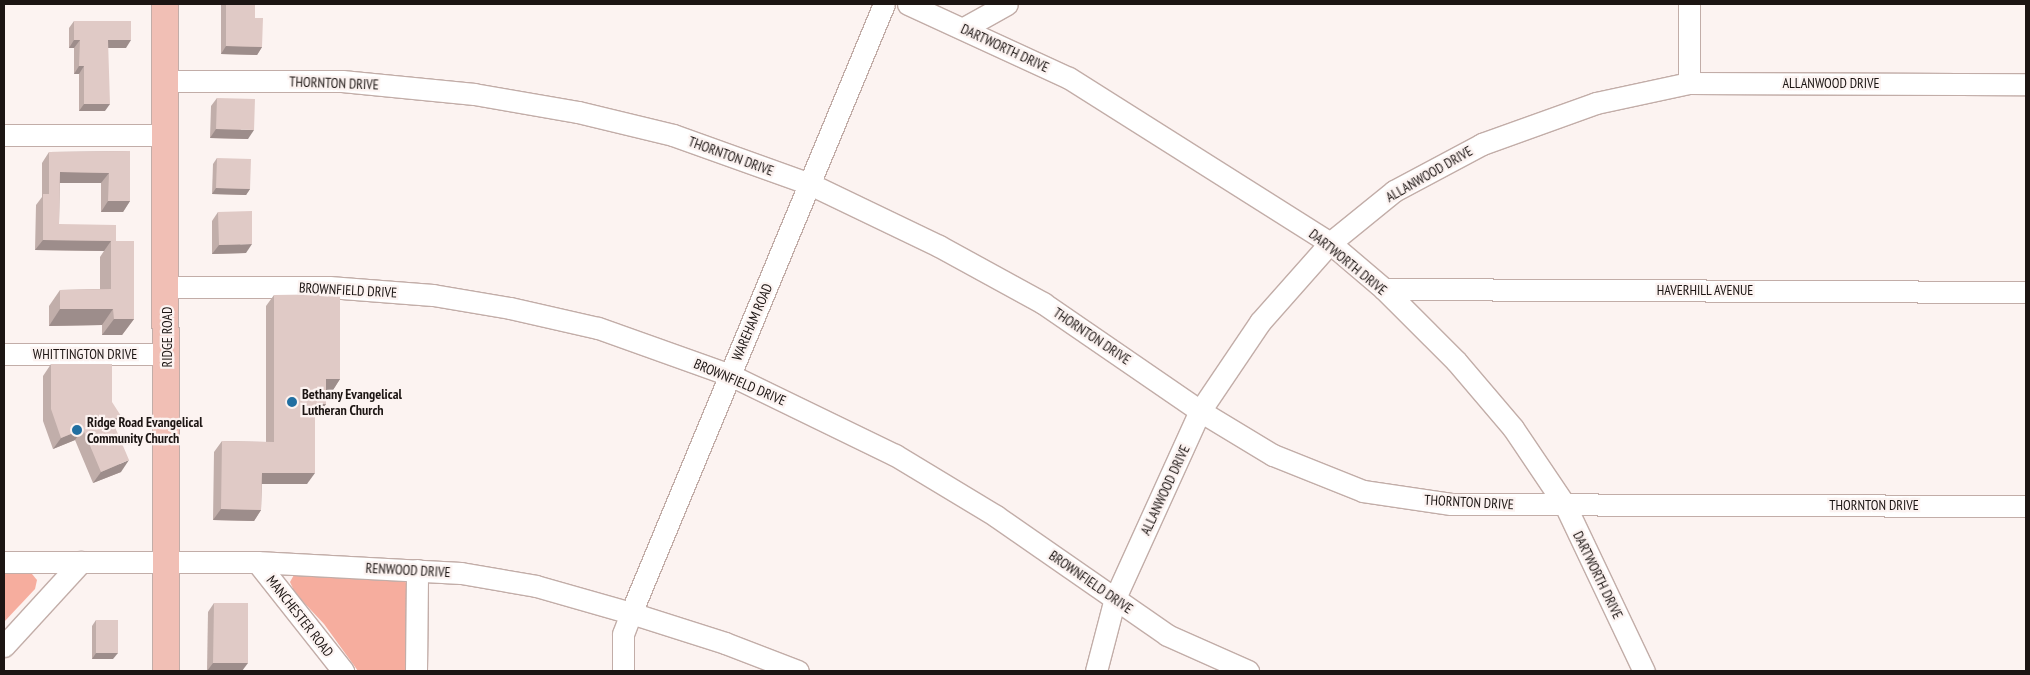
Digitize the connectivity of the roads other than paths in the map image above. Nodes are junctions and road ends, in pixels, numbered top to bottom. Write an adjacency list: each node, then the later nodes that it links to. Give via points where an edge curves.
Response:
1 (165, 4): 7 (main road, RIDGE ROAD)
2 (884, 4): 12 (street, WAREHAM ROAD)
3 (908, 4): 6 (street, DARTWORTH DRIVE)
4 (1007, 4): 6 (street)
5 (1689, 4): 8 (street)
6 (964, 28): 13 (street, DARTWORTH DRIVE, via 1069,78)
7 (167, 81): 11 (main road, RIDGE ROAD); 12 (street, THORNTON DRIVE, via 342,81 474,94 578,112 673,136)
8 (1689, 83): 9 (street, ALLANWOOD DRIVE); 13 (street, ALLANWOOD DRIVE, via 1596,103 1482,144 1394,191)
9 (2026, 84)
10 (4, 136): 11 (street)
11 (166, 136): 14 (main road, RIDGE ROAD)
12 (810, 184): 19 (street, WAREHAM ROAD); 20 (street, THORNTON DRIVE, via 939,246 1043,303)
13 (1330, 244): 15 (street, DARTWORTH DRIVE); 20 (street, ALLANWOOD DRIVE, via 1260,322)
14 (167, 287): 18 (main road, RIDGE ROAD); 19 (street, BROWNFIELD DRIVE, via 330,287 433,295 598,328)
15 (1384, 289): 16 (street, HAVERHILL AVENUE); 21 (street, DARTWORTH DRIVE, via 1456,361 1513,428)
16 (2026, 292)
17 (4, 354): 18 (street, WHITTINGTON DRIVE)
18 (167, 354): 26 (main road, RIDGE ROAD)
19 (730, 375): 28 (street, BROWNFIELD DRIVE, via 896,455 996,516); 29 (street, WAREHAM ROAD)
20 (1200, 411): 21 (street, THORNTON DRIVE, via 1273,455 1363,491 1451,504); 28 (street, ALLANWOOD DRIVE)
21 (1565, 505): 22 (street, THORNTON DRIVE); 38 (street, DARTWORTH DRIVE)
22 (2026, 506)
23 (4, 562): 24 (street, RENWOOD DRIVE)
24 (81, 562): 26 (street, RENWOOD DRIVE); 30 (street)
25 (257, 562): 26 (street, RENWOOD DRIVE); 27 (street, RENWOOD DRIVE); 32 (street, MANCHESTER ROAD)
26 (167, 563): 31 (main road, RIDGE ROAD)
27 (417, 570): 29 (street, RENWOOD DRIVE, via 461,573 536,586); 33 (street)
28 (1115, 598): 36 (street, ALLANWOOD DRIVE); 37 (street, BROWNFIELD DRIVE, via 1167,635)
29 (631, 613): 34 (street, WAREHAM ROAD, via 623,634); 35 (street, RENWOOD DRIVE, via 725,643)
30 (4, 646)
31 (166, 671)
32 (343, 671)
33 (416, 671)
34 (623, 671)
35 (798, 671)
36 (1096, 671)
37 (1248, 671)
38 (1644, 671)

